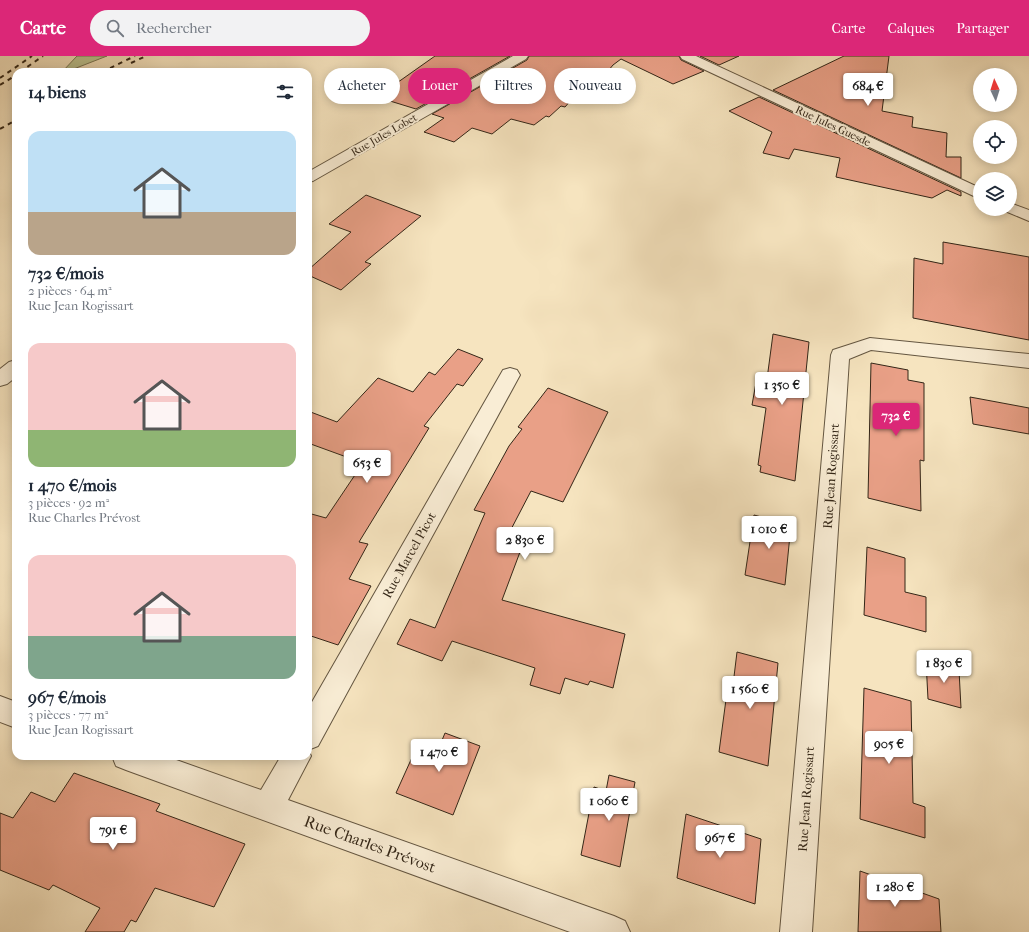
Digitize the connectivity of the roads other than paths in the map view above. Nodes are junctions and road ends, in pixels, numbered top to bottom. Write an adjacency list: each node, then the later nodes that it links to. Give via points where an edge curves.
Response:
1 (522, 56): 3 (street, Rue Jules Lobet)
2 (686, 56): 4 (street, Rue Jules Guesde)
3 (312, 176)
4 (973, 191)
5 (1017, 211): 6 (street)
6 (1029, 216)
7 (1029, 360): 18 (street, Rue Jean Rogissart, via 870,344 840,355)
8 (12, 370): 10 (street)
9 (510, 375): 13 (street, Rue Marcel Picot)
10 (0, 379)
11 (0, 709): 12 (street)
12 (12, 714)
13 (312, 729)
14 (137, 760): 16 (street, Rue Charles Prévost)
15 (295, 760): 16 (street)
16 (268, 807): 17 (street, Rue Charles Prévost)
17 (614, 932)
18 (796, 932)

